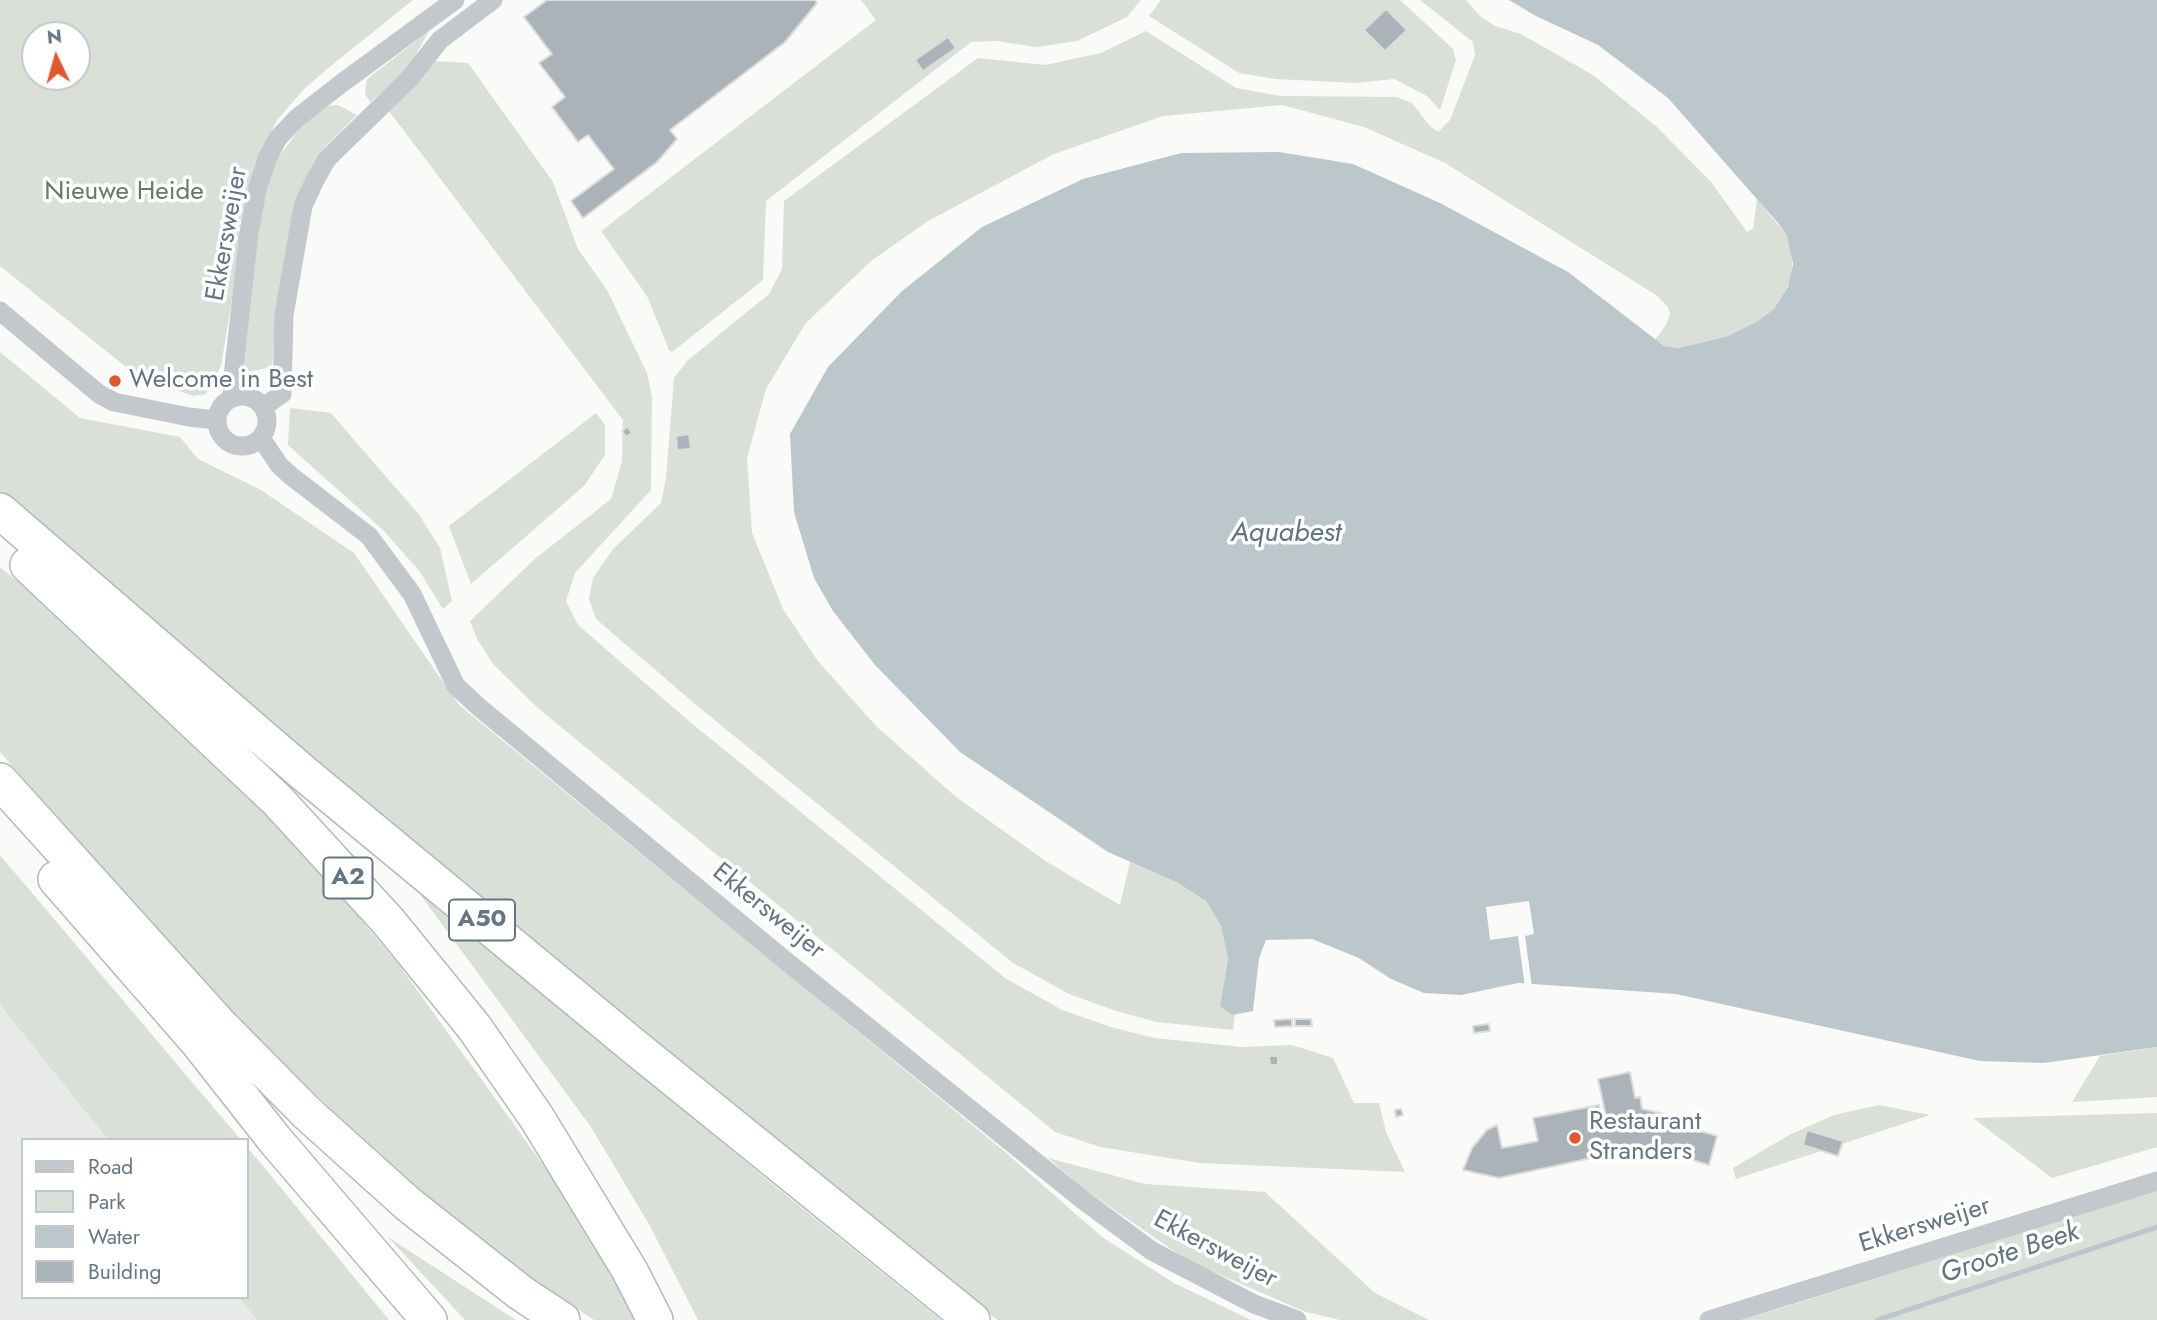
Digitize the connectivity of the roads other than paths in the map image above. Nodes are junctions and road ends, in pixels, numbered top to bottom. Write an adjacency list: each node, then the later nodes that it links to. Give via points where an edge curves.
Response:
1 (455, 0): 4 (street, Ekkersweijer, via 297,118 278,138 258,187 249,233)
2 (493, 0): 5 (street, via 440,40 410,79 327,159 315,180 303,206 284,315 282,394)
3 (0, 311): 6 (street, via 114,402)
4 (233, 398): 5 (street, via 248,396); 6 (street, via 220,409)
5 (263, 407): 7 (street, via 268,422)
6 (217, 420): 7 (street, via 220,434 232,444 245,446)
7 (261, 438): 16 (street, Ekkersweijer, via 279,465 369,536 412,594 456,686 494,719 1083,1200 1152,1251 1254,1304)
8 (0, 511): 15 (highway, A50, via 301,771)
9 (0, 539): 14 (highway, A2, via 276,800 388,921 474,1027 537,1118)
10 (0, 781): 12 (highway, via 49,871); 13 (highway, via 218,1023 307,1113 408,1204 520,1293)
11 (2157, 1181): 17 (street, Ekkersweijer)
12 (429, 1320)
13 (562, 1320)
14 (655, 1320)
15 (972, 1320)
16 (1297, 1320)
17 (1709, 1320)

